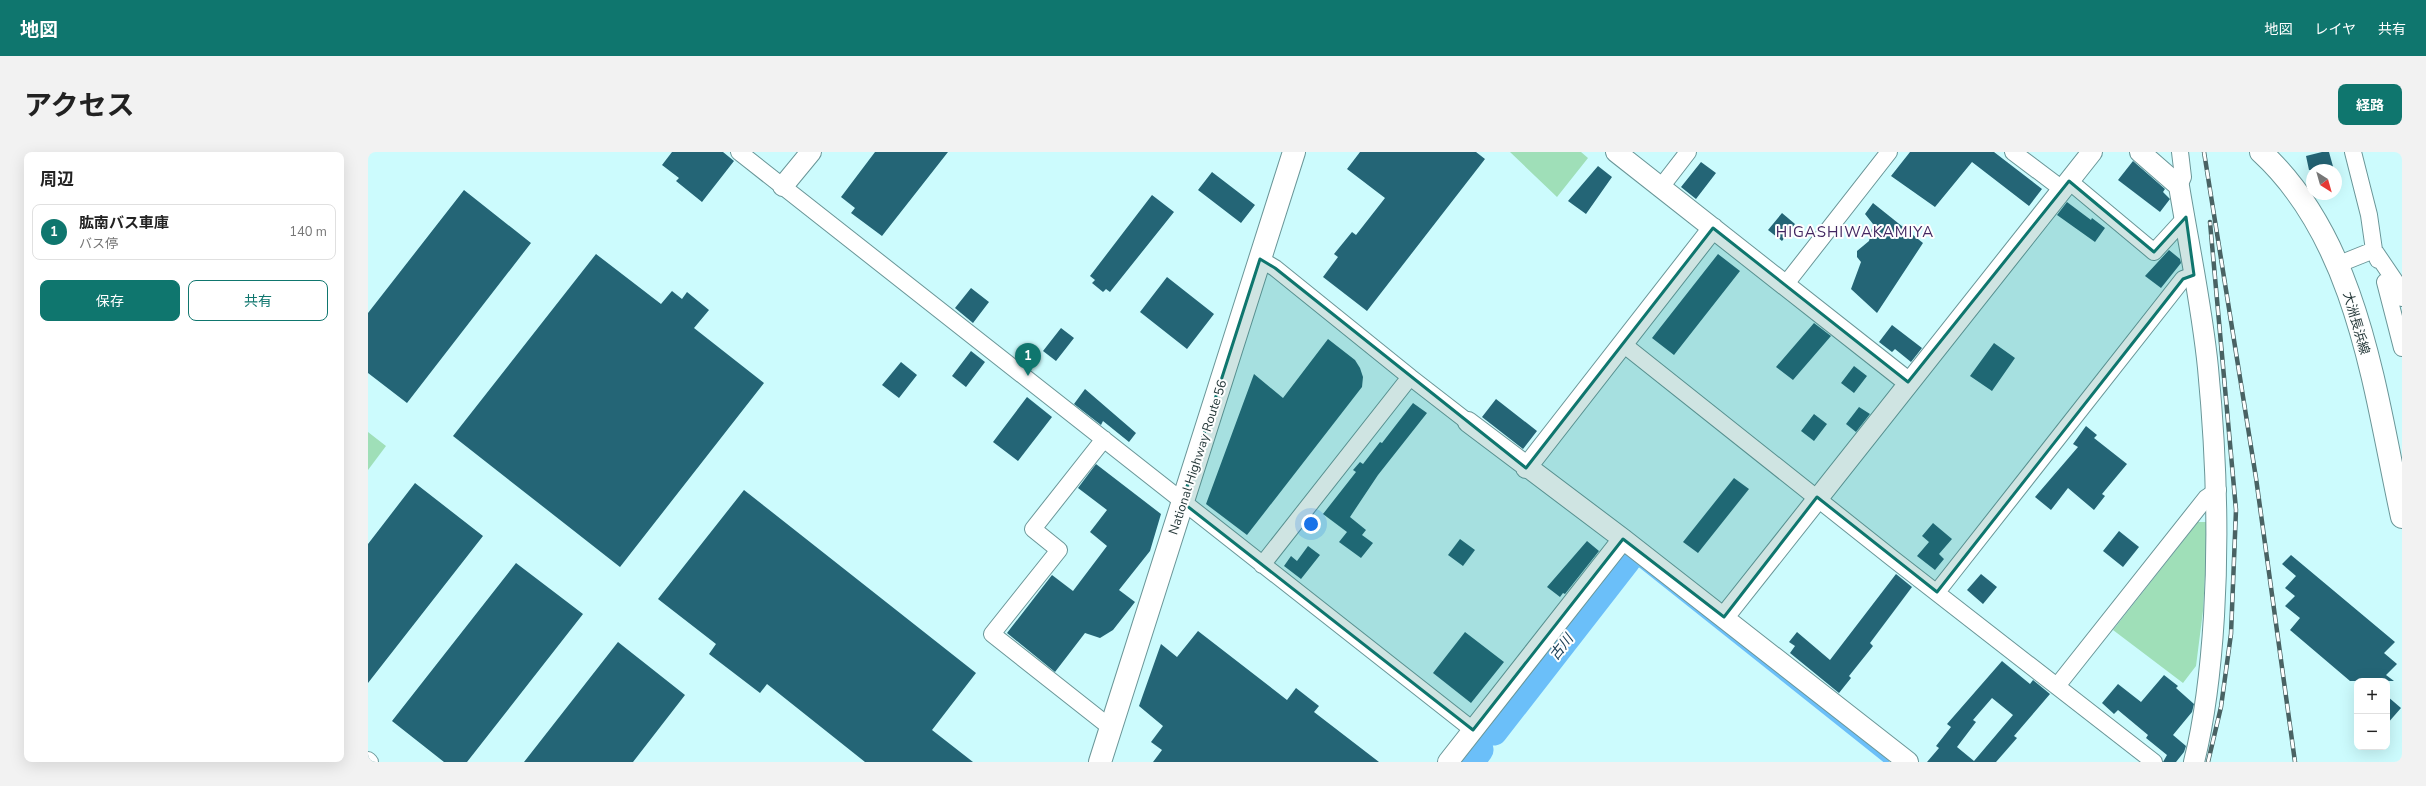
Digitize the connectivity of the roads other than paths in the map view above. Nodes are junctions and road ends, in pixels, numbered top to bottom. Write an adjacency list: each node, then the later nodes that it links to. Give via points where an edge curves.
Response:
1 (738, 152): 14 (street)
2 (811, 152): 14 (street)
3 (1294, 152): 20 (main road, National Highway Route 56)
4 (1616, 152): 16 (street)
5 (1688, 152): 16 (street)
6 (1889, 152): 23 (street)
7 (2013, 152): 13 (street)
8 (2092, 152): 13 (street)
9 (2140, 152): 15 (street)
10 (2180, 152): 15 (street, via 2183,177)
11 (2261, 152): 21 (main road, 大洲長浜線, via 2298,195)
12 (2353, 152): 19 (street, via 2369,215)
13 (2065, 185): 17 (street, via 2154,252); 28 (street)
14 (783, 186): 30 (street)
15 (2179, 186): 17 (street)
16 (1661, 187): 18 (street)
17 (2186, 217): 22 (street)
18 (1713, 228): 23 (street); 25 (street)
19 (2374, 250): 21 (street); 24 (street, via 2397,284); 26 (street, via 2392,300)
20 (1260, 259): 27 (street, via 1275,268); 34 (main road, National Highway Route 56)
21 (2338, 264): 35 (main road, 大洲長浜線, via 2364,342)
22 (2194, 275): 32 (street, via 2208,367); 38 (street, via 2183,280)
23 (1785, 285): 28 (street)
24 (2402, 298)
25 (1623, 344): 31 (street); 33 (street)
26 (2402, 348)
27 (1410, 378): 29 (street); 37 (street)
28 (1908, 382): 33 (street)
29 (1468, 422): 31 (street)
30 (1104, 439): 34 (street); 41 (street, via 1033,529 1059,550 992,634)
31 (1526, 468): 36 (street)
32 (2218, 490): 40 (street, via 2206,498); 47 (street, via 2212,649)
33 (1817, 497): 38 (street); 39 (street)
34 (1182, 502): 37 (street); 41 (main road, National Highway Route 56)
35 (2402, 517)
36 (1623, 539): 39 (street); 42 (street)
37 (1262, 565): 42 (street)
38 (1937, 592): 40 (street)
39 (1724, 617): 45 (street)
40 (2057, 686): 46 (street)
41 (1111, 728): 43 (main road, National Highway Route 56)
42 (1473, 730): 44 (street)
43 (1100, 762)
44 (1448, 762)
45 (1908, 762)
46 (2154, 762)
47 (2194, 762)

